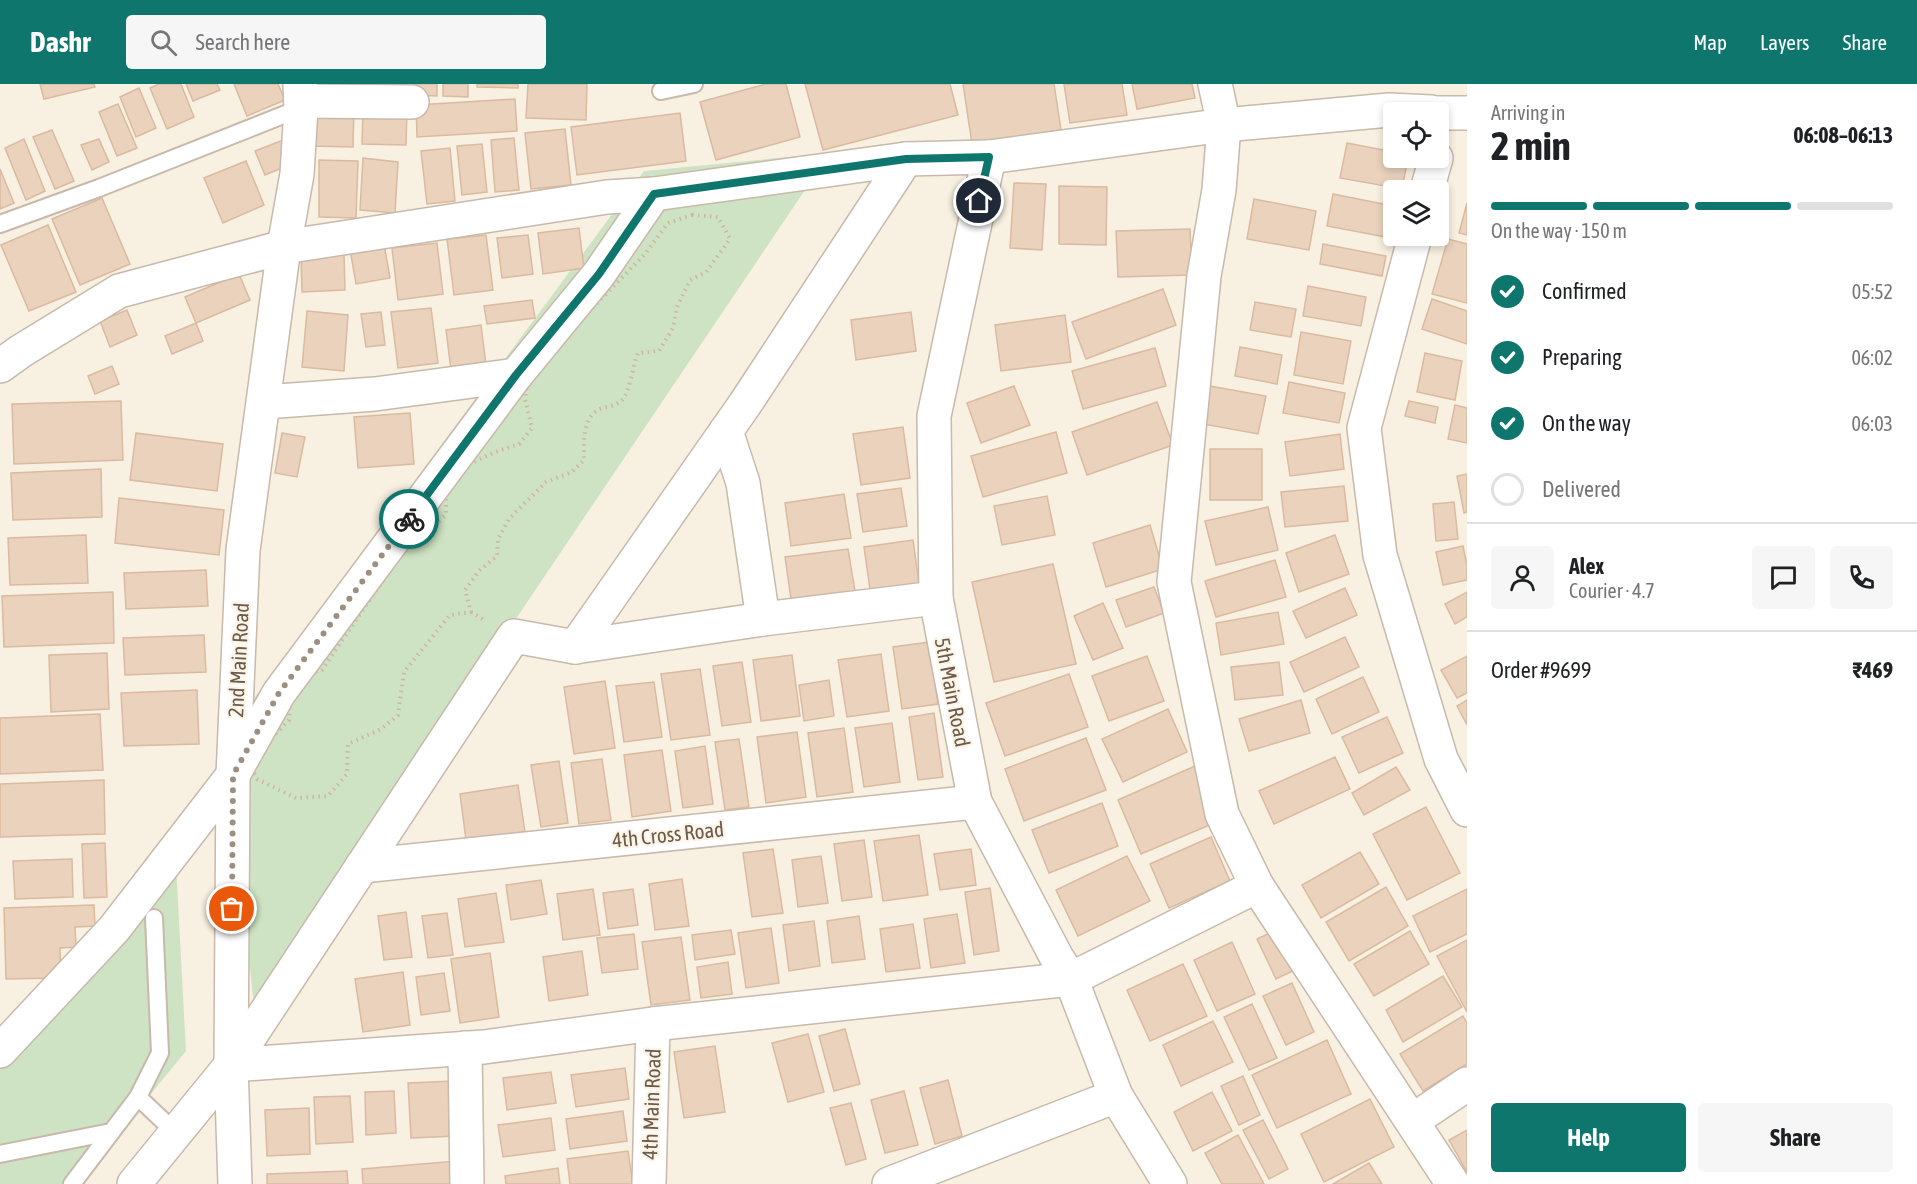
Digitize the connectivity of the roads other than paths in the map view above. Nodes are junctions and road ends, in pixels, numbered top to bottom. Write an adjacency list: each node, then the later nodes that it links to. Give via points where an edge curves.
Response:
1 (694, 84): 3 (lane)
2 (1215, 84): 8 (street)
3 (661, 91)
4 (1383, 97): 7 (street); 8 (street)
5 (300, 98): 6 (street); 12 (lane); 14 (street, 2nd Main Road, via 297,174)
6 (411, 102)
7 (1403, 102)
8 (1224, 125): 9 (street); 26 (street, via 1219,190 1204,276 1174,582 1222,814)
9 (989, 157): 10 (street); 19 (street, 5th Main Road, via 934,416)
10 (906, 159): 11 (street); 18 (street)
11 (654, 194): 14 (street, via 596,199); 16 (street, via 599,274)
12 (0, 224)
13 (1412, 246): 24 (street, via 1364,428 1380,555 1441,759)
14 (284, 247): 15 (street, via 119,291); 17 (street, 2nd Main Road)
15 (4, 352)
16 (516, 375): 17 (street, via 375,394); 22 (street, via 279,693)
17 (264, 402): 22 (street, 2nd Main Road, via 243,549)
18 (726, 431): 20 (street, via 743,483); 21 (street)
19 (936, 598): 20 (street); 23 (street, 5th Main Road)
20 (763, 619): 21 (street)
21 (575, 647): 25 (street, via 514,636)
22 (233, 775): 31 (street, via 114,929); 32 (street, 2nd Main Road)
23 (975, 802): 25 (street, 4th Cross Road); 28 (street, 5th Main Road)
24 (1467, 810)
25 (362, 866): 32 (street)
26 (1257, 886): 28 (street); 36 (street)
27 (154, 918): 35 (lane, via 160,1053)
28 (1071, 979): 29 (street); 34 (street, 5th Main Road)
29 (653, 1024): 30 (street); 44 (street, 4th Main Road)
30 (465, 1048): 32 (street); 43 (street)
31 (0, 1051)
32 (231, 1065): 38 (street); 42 (street, 2nd Main Road)
33 (1467, 1084): 36 (street)
34 (1116, 1096): 45 (street); 46 (street, 5th Main Road)
35 (138, 1097): 37 (lane); 38 (lane)
36 (1412, 1120): 47 (street)
37 (111, 1132): 39 (lane); 40 (lane)
38 (176, 1133): 41 (street)
39 (0, 1154)
40 (72, 1184)
41 (134, 1184)
42 (235, 1184)
43 (467, 1184)
44 (649, 1184)
45 (889, 1184)
46 (1170, 1184)
47 (1453, 1184)

